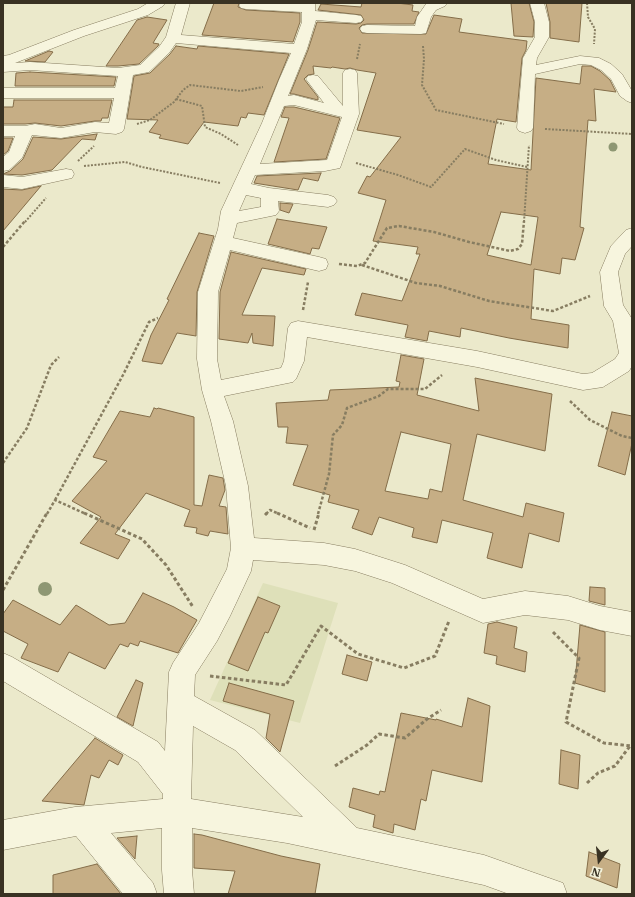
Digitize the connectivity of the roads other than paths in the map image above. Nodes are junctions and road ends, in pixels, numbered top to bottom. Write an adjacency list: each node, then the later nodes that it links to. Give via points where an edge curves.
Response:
1 (158, 3): 11 (street, via 143,12)
2 (183, 3): 9 (street)
3 (440, 3): 8 (street, via 431,7 424,17 421,30)
4 (537, 3): 15 (street, via 542,22 542,37 530,58)
5 (246, 5): 6 (street)
6 (308, 9): 7 (street); 10 (street, via 309,22)
7 (356, 19)
8 (367, 30)
9 (173, 37): 10 (street, via 178,40); 14 (street, via 164,50 144,69)
10 (300, 49): 22 (street)
11 (3, 60)
12 (3, 68): 13 (street)
13 (53, 68): 14 (street); 18 (street, via 47,82)
14 (126, 71): 20 (street)
15 (528, 71): 21 (street, via 580,60 594,60 617,77 625,93); 24 (street)
16 (350, 73): 23 (street)
17 (313, 79): 23 (street)
18 (50, 92): 19 (street); 20 (street)
19 (3, 93)
20 (122, 93): 26 (street, via 116,129 95,127 61,133 35,129)
21 (632, 98)
22 (278, 102): 23 (street, via 294,100); 30 (street)
23 (345, 113): 28 (street, via 349,123 334,164)
24 (527, 128)
25 (3, 131): 26 (street)
26 (25, 131): 27 (street, via 16,154)
27 (3, 166)
28 (310, 167): 30 (street); 32 (street, via 321,200)
29 (72, 170): 31 (street, via 22,183)
30 (248, 172): 32 (street); 33 (street, via 230,211)
31 (3, 181)
32 (269, 194): 33 (street, via 270,211)
33 (229, 219): 35 (street)
34 (632, 234): 37 (street, via 617,250 609,272 614,306)
35 (224, 242): 36 (street); 38 (street, via 208,292 207,343)
36 (319, 264)
37 (628, 334): 38 (street, via 629,354 622,365 596,381 583,382 515,366 298,328 294,361 286,376)
38 (212, 390): 39 (street, via 237,486)
39 (243, 548): 40 (street, via 324,554 354,560 396,573 484,611 525,603 568,608); 42 (street, via 239,571 208,632 182,672)
40 (632, 624)
41 (3, 666): 43 (street, via 148,752)
42 (180, 703): 43 (street); 46 (street, via 245,740)
43 (177, 801): 44 (street); 46 (street); 48 (street)
44 (83, 822): 45 (street); 47 (street)
45 (3, 835)
46 (348, 840): 49 (street, via 484,870)
47 (142, 894)
48 (179, 894)
49 (552, 894)

